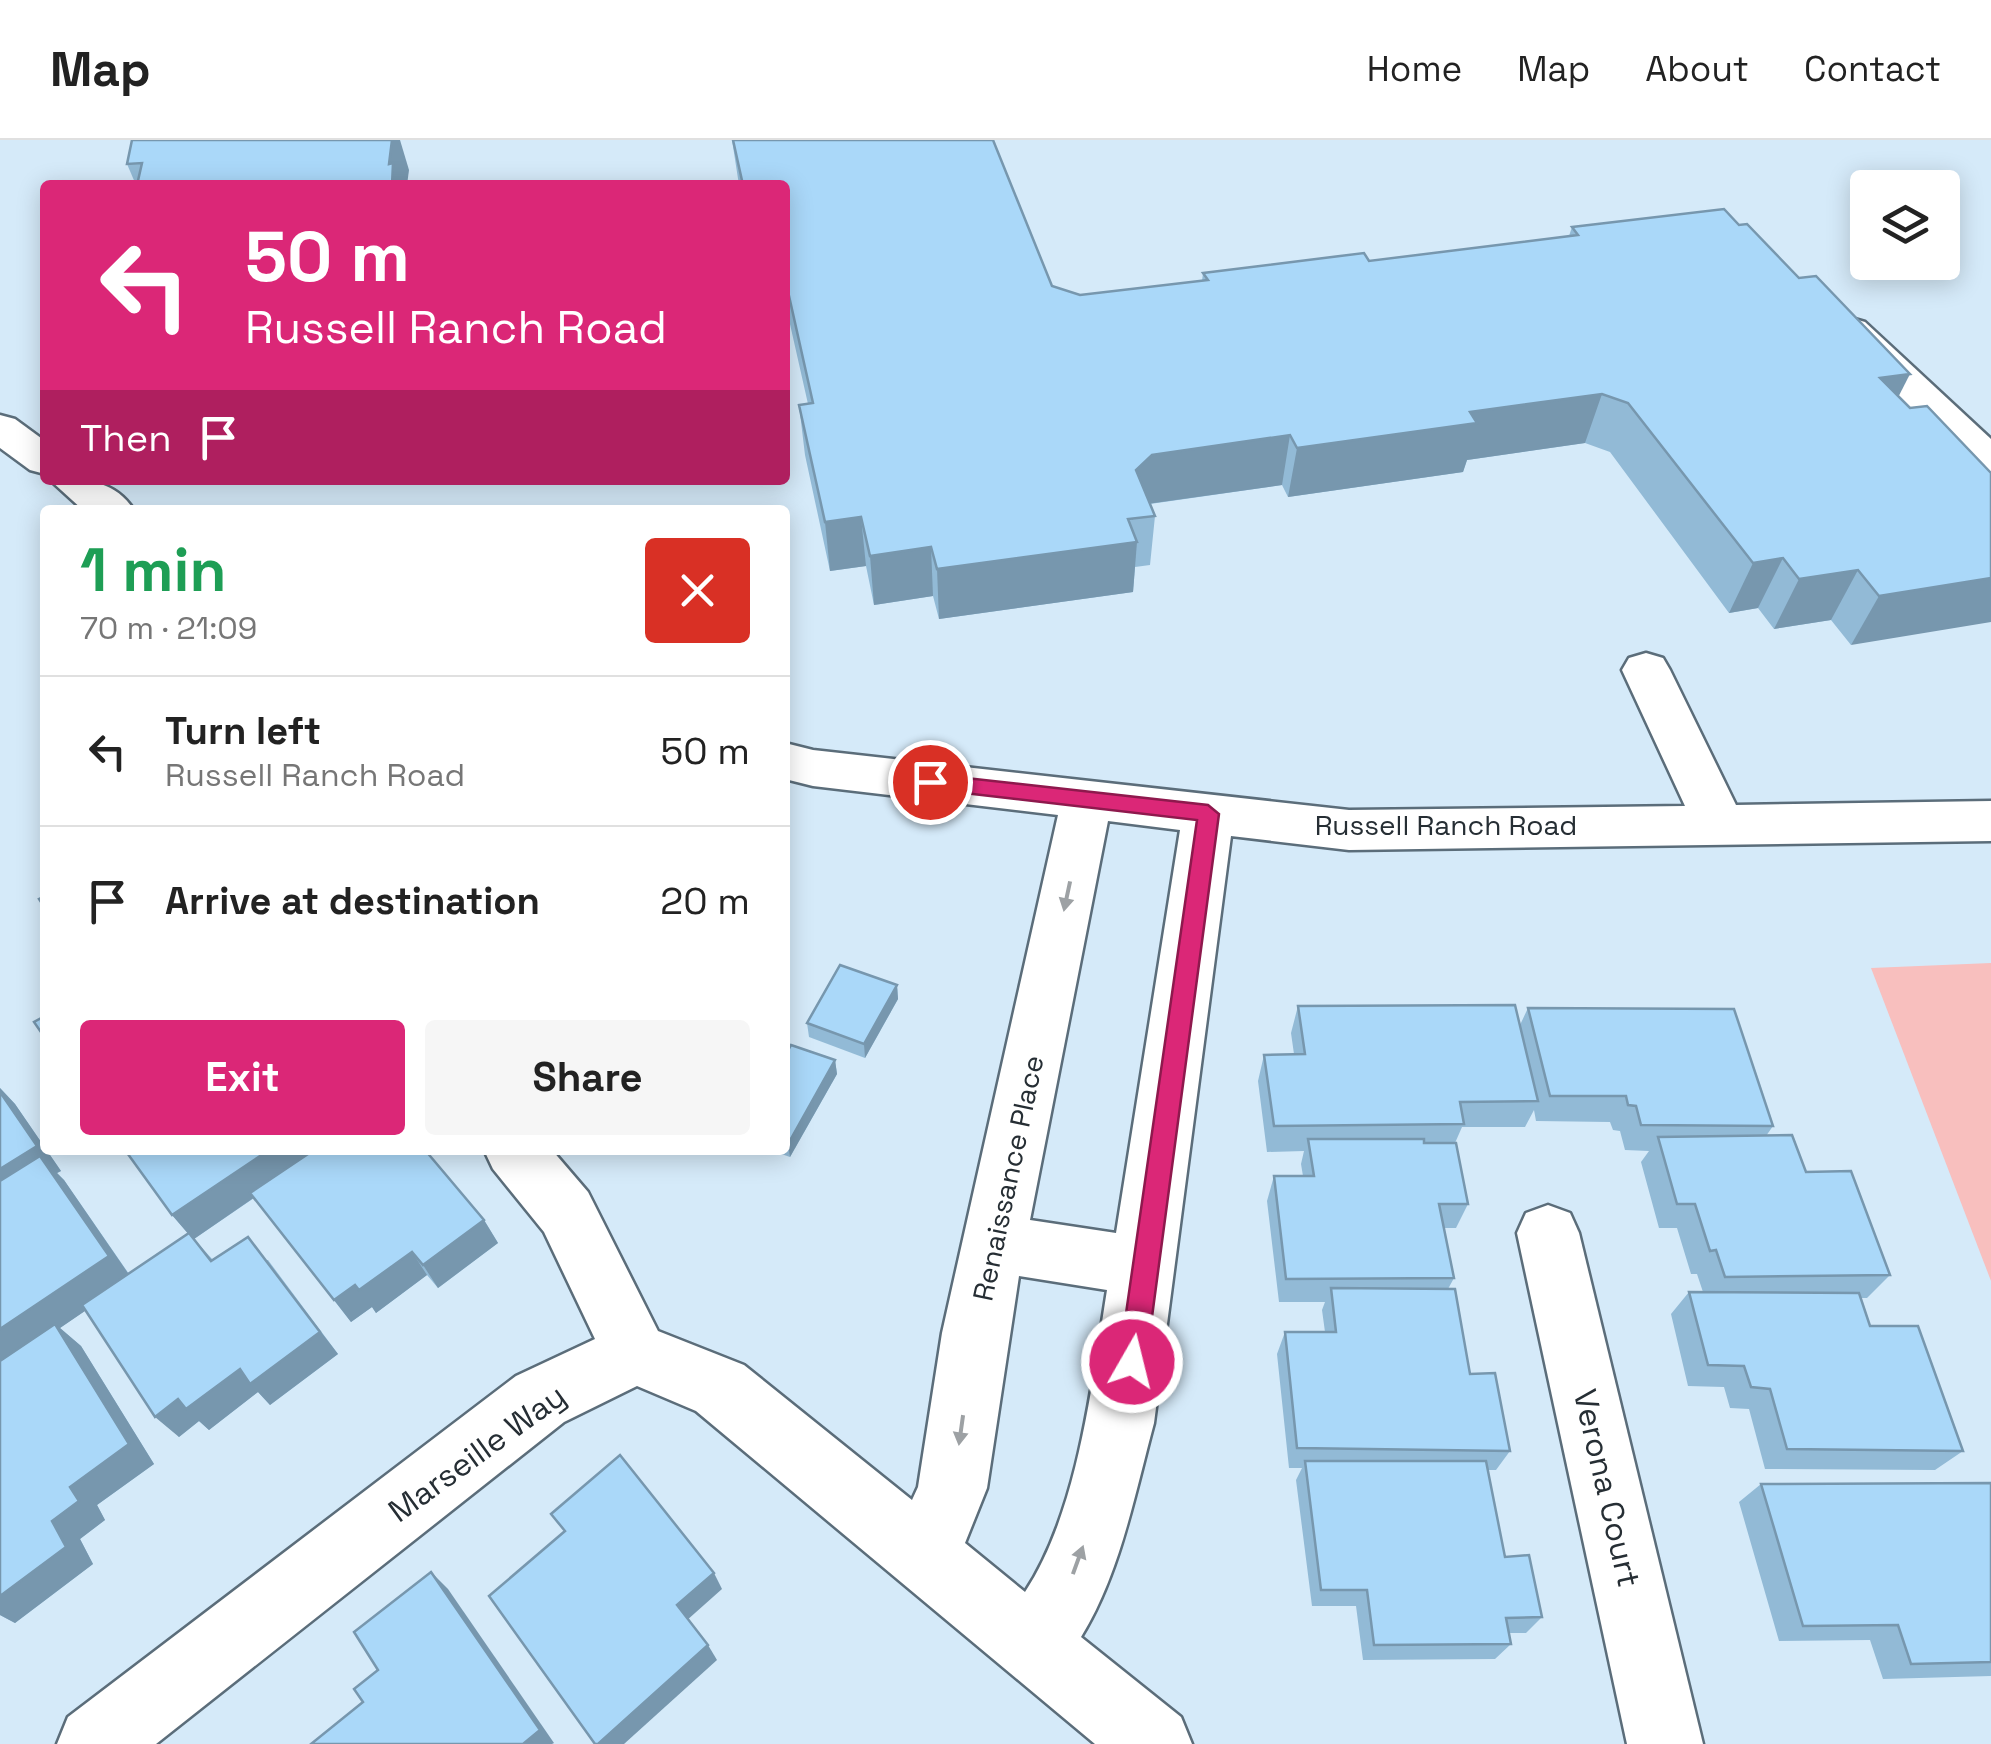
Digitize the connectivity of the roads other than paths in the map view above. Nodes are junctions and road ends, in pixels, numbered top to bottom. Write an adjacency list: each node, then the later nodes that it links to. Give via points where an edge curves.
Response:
1 (1825, 306): 4 (street)
2 (0, 428): 3 (street)
3 (40, 457)
4 (1991, 462)
5 (78, 485): 6 (street)
6 (105, 505)
7 (1646, 670): 12 (street)
8 (790, 761): 9 (street, Russell Ranch Road)
9 (1086, 800): 10 (street, Russell Ranch Road); 15 (street, Renaissance Place, one-way to 15)
10 (1208, 814): 12 (street, Russell Ranch Road, via 1349,830); 16 (street)
11 (1991, 821): 12 (street, Russell Ranch Road)
12 (1719, 823)
13 (518, 1155): 17 (street, via 566,1212)
14 (1548, 1233): 22 (street, Verona Court)
15 (994, 1244): 16 (street); 18 (street, Renaissance Place, one-way to 18, via 952,1488)
16 (1145, 1267): 19 (street, one-way to 16, via 1065,1596 1096,1508 1120,1423)
17 (635, 1353): 18 (street, via 720,1388); 20 (street, Marseille Way, via 540,1399)
18 (925, 1553): 19 (street)
19 (1033, 1646): 21 (street)
20 (95, 1744)
21 (1154, 1744)
22 (1666, 1744)

